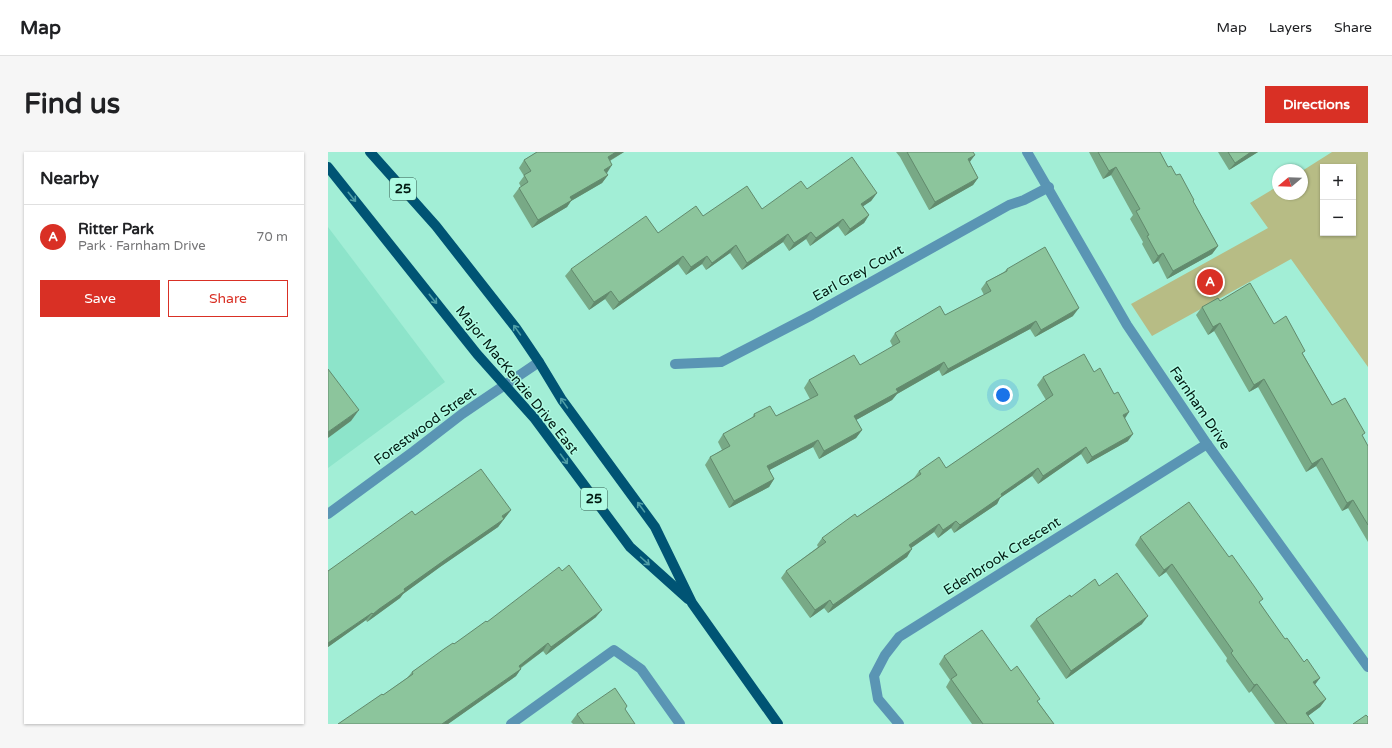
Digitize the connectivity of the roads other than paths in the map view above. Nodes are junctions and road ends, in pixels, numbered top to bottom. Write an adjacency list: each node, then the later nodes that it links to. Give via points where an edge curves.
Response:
1 (370, 152): 5 (main road, Major MacKenzie Drive East / 25, one-way to 1, via 516,328 436,226)
2 (1028, 152): 4 (street, Farnham Drive)
3 (328, 167): 7 (main road, Major MacKenzie Drive East / 25, one-way to 7, via 477,354)
4 (1049, 187): 6 (street, Earl Grey Court, via 1009,205 812,315 721,362); 8 (street, Farnham Drive, via 1127,325)
5 (539, 362): 7 (street, Forestwood Street); 10 (main road, Major MacKenzie Drive East / 25, one-way to 5, via 655,527 562,400)
6 (675, 364)
7 (505, 385): 9 (street, Forestwood Street); 10 (main road, Major MacKenzie Drive East / 25, one-way to 10, via 535,419 630,547)
8 (1207, 444): 11 (street, Farnham Drive); 15 (street, Edenbrook Crescent, via 899,636 884,655 874,676 878,699)
9 (328, 514)
10 (692, 603): 14 (main road, Major MacKenzie Drive East / 25)
11 (1368, 667)
12 (511, 724): 13 (street, via 614,650 642,669)
13 (680, 724)
14 (778, 724)
15 (899, 724)

